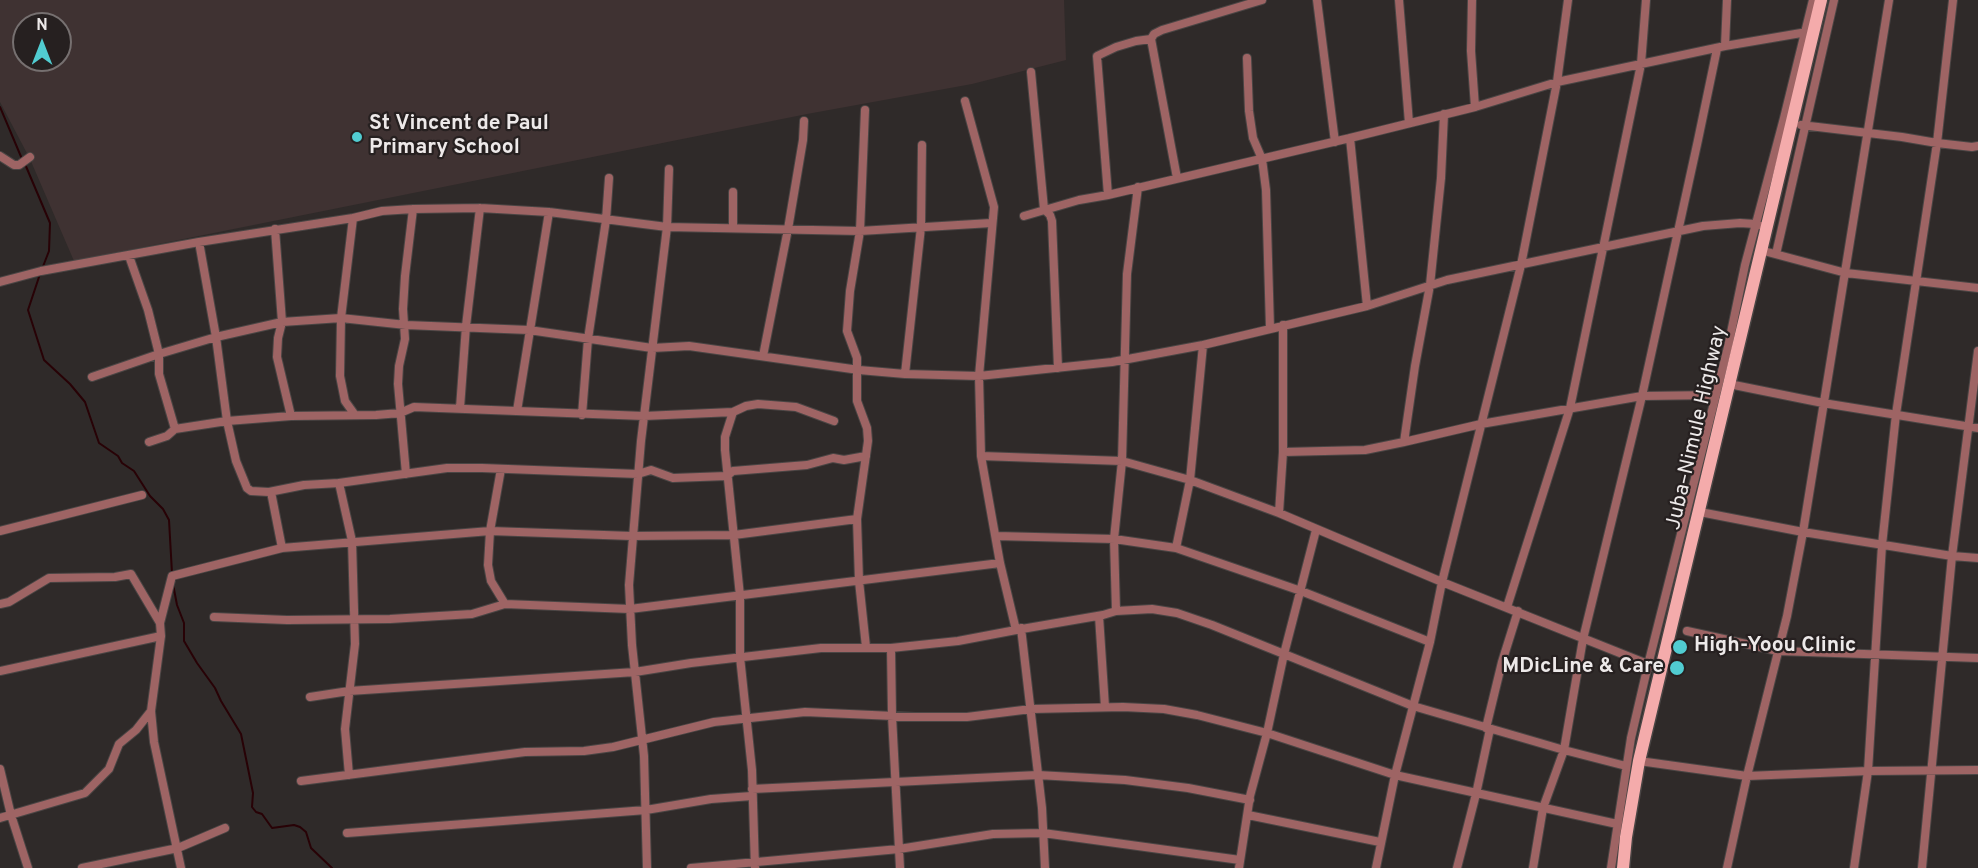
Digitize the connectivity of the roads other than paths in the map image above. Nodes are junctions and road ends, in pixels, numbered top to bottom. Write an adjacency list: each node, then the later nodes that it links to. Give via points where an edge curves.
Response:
1 (1262, 0): 14 (street, via 1162,30)
2 (1317, 0): 30 (street)
3 (1399, 0): 26 (street)
4 (1472, 0): 22 (street)
5 (1568, 0): 20 (street)
6 (1646, 0): 18 (street)
7 (1727, 0): 15 (street)
8 (1812, 0): 13 (street)
9 (1821, 0): 13 (main road, Juba–Nimule Highway)
10 (1834, 0): 27 (street)
11 (1888, 0): 28 (street)
12 (1953, 0): 31 (street)
13 (1810, 31): 15 (street); 27 (main road, Juba–Nimule Highway); 51 (street)
14 (1151, 39): 39 (street); 42 (street, via 1097,56)
15 (1725, 46): 16 (street)
16 (1717, 49): 18 (street); 58 (street)
17 (1247, 58): 36 (street, via 1253,138)
18 (1641, 64): 20 (street); 60 (street)
19 (1030, 72): 45 (street)
20 (1557, 82): 22 (street); 64 (street)
21 (965, 101): 50 (street, via 993,207)
22 (1475, 107): 24 (street)
23 (865, 110): 57 (street)
24 (1444, 114): 26 (street); 68 (street)
25 (804, 121): 56 (street)
26 (1410, 123): 29 (street)
27 (1798, 124): 28 (street); 51 (main road, Juba–Nimule Highway); 62 (street)
28 (1866, 132): 31 (street); 65 (street)
29 (1350, 138): 30 (street); 70 (street)
30 (1335, 142): 36 (street)
31 (1936, 143): 33 (street); 66 (street)
32 (922, 144): 54 (street)
33 (1978, 146)
34 (0, 156): 35 (street, via 14,165)
35 (30, 157)
36 (1262, 159): 39 (street); 76 (street)
37 (669, 169): 52 (street)
38 (609, 178): 49 (street)
39 (1177, 178): 40 (street)
40 (1138, 187): 42 (street); 85 (street, via 1127,274)
41 (733, 192): 53 (street)
42 (1108, 195): 45 (street)
43 (413, 208): 44 (street); 48 (street); 73 (street, via 403,309)
44 (480, 208): 46 (street); 75 (street)
45 (1044, 209): 47 (street); 86 (street, via 1052,221)
46 (549, 212): 49 (street); 77 (street)
47 (1024, 216)
48 (353, 218): 55 (street); 71 (street)
49 (606, 220): 52 (street); 79 (street)
50 (991, 223): 54 (street); 89 (street)
51 (1760, 225): 58 (street, via 1709,225); 61 (main road, Juba–Nimule Highway); 92 (street)
52 (667, 227): 53 (street); 81 (street)
53 (733, 227): 56 (street)
54 (921, 227): 57 (street); 88 (street)
55 (275, 229): 59 (street); 72 (street)
56 (788, 229): 57 (street); 84 (street)
57 (860, 231): 87 (street, via 847,332)
58 (1678, 232): 60 (street); 93 (street)
59 (199, 242): 63 (street); 78 (street)
60 (1604, 245): 64 (street); 96 (street)
61 (1760, 250): 62 (street); 91 (main road, Juba–Nimule Highway)
62 (1776, 254): 65 (street)
63 (129, 256): 67 (street); 83 (street)
64 (1521, 265): 68 (street); 107 (street)
65 (1846, 273): 66 (street); 94 (street)
66 (1915, 280): 69 (street); 100 (street)
67 (0, 282)
68 (1430, 285): 70 (street); 112 (street)
69 (1978, 288)
70 (1367, 306): 74 (street)
71 (341, 318): 72 (street); 73 (street); 101 (street, via 340,376 345,401)
72 (282, 322): 78 (street); 103 (street, via 277,357)
73 (406, 325): 75 (street); 99 (street, via 399,375)
74 (1283, 325): 76 (street); 113 (street)
75 (466, 326): 77 (street); 95 (street)
76 (1270, 328): 80 (street)
77 (529, 330): 79 (street); 97 (street)
78 (216, 337): 83 (street); 105 (street)
79 (588, 339): 81 (street); 102 (street)
80 (1203, 345): 85 (street); 121 (street)
81 (652, 348): 84 (street, via 689,346); 104 (street)
82 (1978, 351): 108 (street)
83 (159, 354): 90 (street); 110 (street, via 159,374)
84 (763, 356): 87 (street)
85 (1125, 360): 86 (street); 116 (street)
86 (1058, 368): 89 (street)
87 (859, 370): 88 (street); 114 (street, via 857,401 867,428)
88 (904, 374): 89 (street)
89 (979, 376): 115 (street)
90 (92, 377)
91 (1729, 384): 94 (street); 125 (main road, Juba–Nimule Highway)
92 (1716, 395): 93 (street); 170 (street)
93 (1641, 396): 96 (street); 160 (street)
94 (1823, 403): 100 (street); 131 (street)
95 (460, 408): 97 (street); 99 (street, via 414,407)
96 (1570, 408): 107 (street); 149 (street)
97 (517, 411): 102 (street)
98 (733, 412): 104 (street); 106 (street, via 746,406 782,406); 120 (street, via 725,438)
99 (400, 413): 101 (street); 118 (street)
100 (1896, 414): 108 (street); 137 (street)
101 (355, 415): 103 (street)
102 (582, 415): 104 (street)
103 (291, 416): 105 (street)
104 (644, 416): 119 (street)
105 (227, 421): 110 (street); 123 (street, via 247,488 257,493)
106 (834, 421)
107 (1481, 424): 112 (street); 144 (street)
108 (1969, 426): 109 (street); 140 (street)
109 (1978, 428)
110 (175, 429): 111 (street)
111 (149, 442)
112 (1404, 442): 113 (street, via 1365,450)
113 (1283, 452): 126 (street)
114 (866, 456): 120 (street, via 733,471); 127 (street)
115 (981, 456): 116 (street); 134 (street)
116 (1122, 461): 121 (street); 135 (street)
117 (501, 469): 118 (street, via 447,468); 119 (street); 130 (street)
118 (406, 474): 122 (street)
119 (638, 474): 120 (street, via 657,471 673,478); 133 (street)
120 (727, 476): 132 (street)
121 (1190, 480): 126 (street); 139 (street)
122 (339, 483): 123 (street); 136 (street)
123 (271, 492): 138 (street)
124 (142, 495): 129 (street)
125 (1700, 512): 131 (street); 171 (main road, Juba–Nimule Highway)
126 (1279, 513): 128 (street)
127 (857, 519): 132 (street); 143 (street)
128 (1316, 530): 144 (street); 145 (street)
129 (0, 531)
130 (490, 531): 133 (street); 136 (street); 148 (street, via 489,572)
131 (1803, 532): 137 (street); 164 (street)
132 (734, 535): 133 (street); 146 (street)
133 (632, 536): 150 (street)
134 (996, 536): 135 (street); 142 (street)
135 (1114, 539): 139 (street); 151 (street)
136 (352, 541): 138 (street); 155 (street)
137 (1882, 545): 140 (street); 165 (street)
138 (282, 548): 156 (street, via 172,576)
139 (1176, 548): 145 (street)
140 (1952, 556): 141 (street); 168 (street)
141 (1978, 558)
142 (1000, 563): 143 (street); 157 (street)
143 (859, 581): 146 (street); 162 (street)
144 (1442, 582): 149 (street); 161 (street)
145 (1301, 591): 161 (street); 166 (street)
146 (740, 596): 150 (street); 167 (street)
147 (0, 604): 156 (street, via 49,578 131,574)
148 (505, 604): 150 (street); 155 (street, via 472,614)
149 (1507, 607): 152 (street)
150 (630, 609): 173 (street)
151 (1116, 611): 153 (street); 166 (street, via 1152,609 1177,613)
152 (1518, 611): 160 (street); 182 (street)
153 (1099, 616): 157 (street); 177 (street)
154 (214, 617): 155 (street)
155 (355, 620): 174 (street)
156 (160, 623): 159 (street)
157 (1018, 629): 163 (street); 178 (street)
158 (1687, 631): 164 (street)
159 (161, 636): 172 (street); 179 (street)
160 (1583, 639): 170 (street); 185 (street)
161 (1430, 642): 176 (street)
162 (866, 647): 163 (street); 167 (street)
163 (891, 648): 180 (street)
164 (1778, 651): 165 (street); 195 (street)
165 (1875, 653): 168 (street); 191 (street)
166 (1284, 654): 176 (street); 183 (street)
167 (740, 657): 173 (street); 181 (street)
168 (1942, 657): 169 (street); 189 (street)
169 (1978, 658)
170 (1648, 665): 171 (street); 187 (street)
171 (1660, 669): 186 (main road, Juba–Nimule Highway)
172 (0, 671)
173 (635, 672): 174 (street); 184 (street)
174 (349, 691): 175 (street); 192 (street, via 345,729)
175 (310, 697)
176 (1413, 706): 182 (street); 194 (street)
177 (1105, 707): 178 (street); 183 (street, via 1164,709)
178 (1031, 710): 180 (street, via 967,717); 193 (street)
179 (151, 711): 204 (street, via 119,744 109,769 85,793); 211 (street, via 154,742)
180 (892, 716): 181 (street, via 805,712); 197 (street)
181 (747, 717): 184 (street); 198 (street)
182 (1488, 728): 185 (street); 199 (street)
183 (1267, 733): 194 (street); 200 (street)
184 (642, 740): 192 (street, via 584,751 525,752); 202 (street)
185 (1563, 750): 187 (street); 201 (street)
186 (1639, 761): 195 (street); 226 (main road, Juba–Nimule Highway)
187 (1626, 766): 206 (street)
188 (0, 769): 204 (street)
189 (1932, 770): 190 (street); 191 (street); 229 (street)
190 (1978, 770)
191 (1868, 771): 195 (street); 228 (street)
192 (349, 775): 196 (street)
193 (1038, 775): 197 (street); 200 (street, via 1188,788); 209 (street)
194 (1395, 775): 199 (street); 210 (street)
195 (1747, 776): 227 (street)
196 (301, 781)
197 (895, 782): 198 (street); 212 (street)
198 (753, 793): 202 (street); 214 (street)
199 (1476, 794): 201 (street); 223 (street)
200 (1250, 800): 203 (street)
201 (1543, 808): 206 (street); 224 (street)
202 (646, 810): 208 (street); 218 (street)
203 (1248, 814): 210 (street); 213 (street)
204 (11, 815): 205 (street); 215 (street)
205 (0, 818)
206 (1617, 824): 225 (street)
207 (225, 828): 211 (street)
208 (347, 833)
209 (1043, 833): 212 (street, via 993,834); 213 (street); 221 (street)
210 (1380, 842): 222 (street)
211 (178, 848): 216 (street); 217 (street)
212 (899, 849): 214 (street); 220 (street)
213 (1240, 864)
214 (754, 866): 219 (street)
215 (28, 868)
216 (82, 868)
217 (181, 868)
218 (647, 868)
219 (691, 868)
220 (900, 868)
221 (1045, 868)
222 (1376, 868)
223 (1457, 868)
224 (1533, 868)
225 (1611, 868)
226 (1623, 868)
227 (1727, 868)
228 (1854, 868)
229 (1922, 868)

